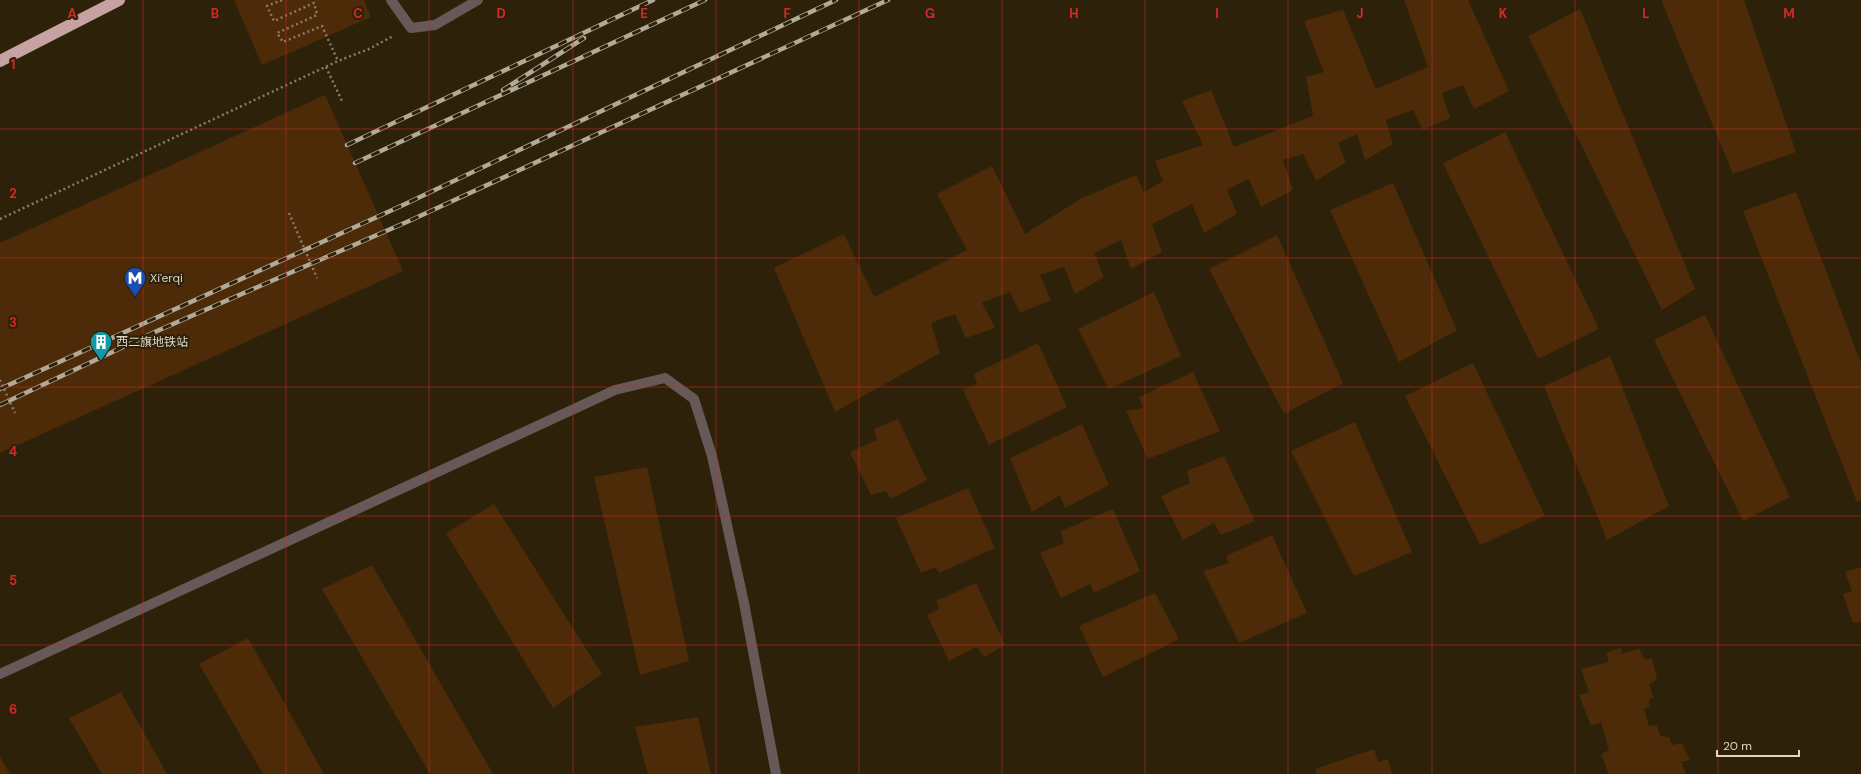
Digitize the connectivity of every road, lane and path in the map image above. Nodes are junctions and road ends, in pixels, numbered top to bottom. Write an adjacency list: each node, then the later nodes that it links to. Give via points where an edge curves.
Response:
1 (119, 0): 7 (highway)
2 (128, 0): 7 (highway)
3 (282, 0): 9 (path, via 267,6 274,21 314,4 317,15 277,32 283,42 322,26)
4 (391, 0): 6 (street)
5 (478, 0): 6 (street, via 435,25 411,28)
6 (402, 17): 9 (path, via 394,35 369,49)
7 (71, 24): 8 (highway)
8 (0, 61)
9 (338, 61): 10 (path)
10 (326, 67): 11 (path); 13 (path)
11 (342, 101)
12 (289, 213): 14 (path, bridge)
13 (0, 218)
14 (317, 278)
15 (0, 380): 16 (path, bridge)
16 (15, 413)
17 (0, 674): 18 (street, via 616,390 665,378 694,399 712,456 744,603)
18 (776, 774)

